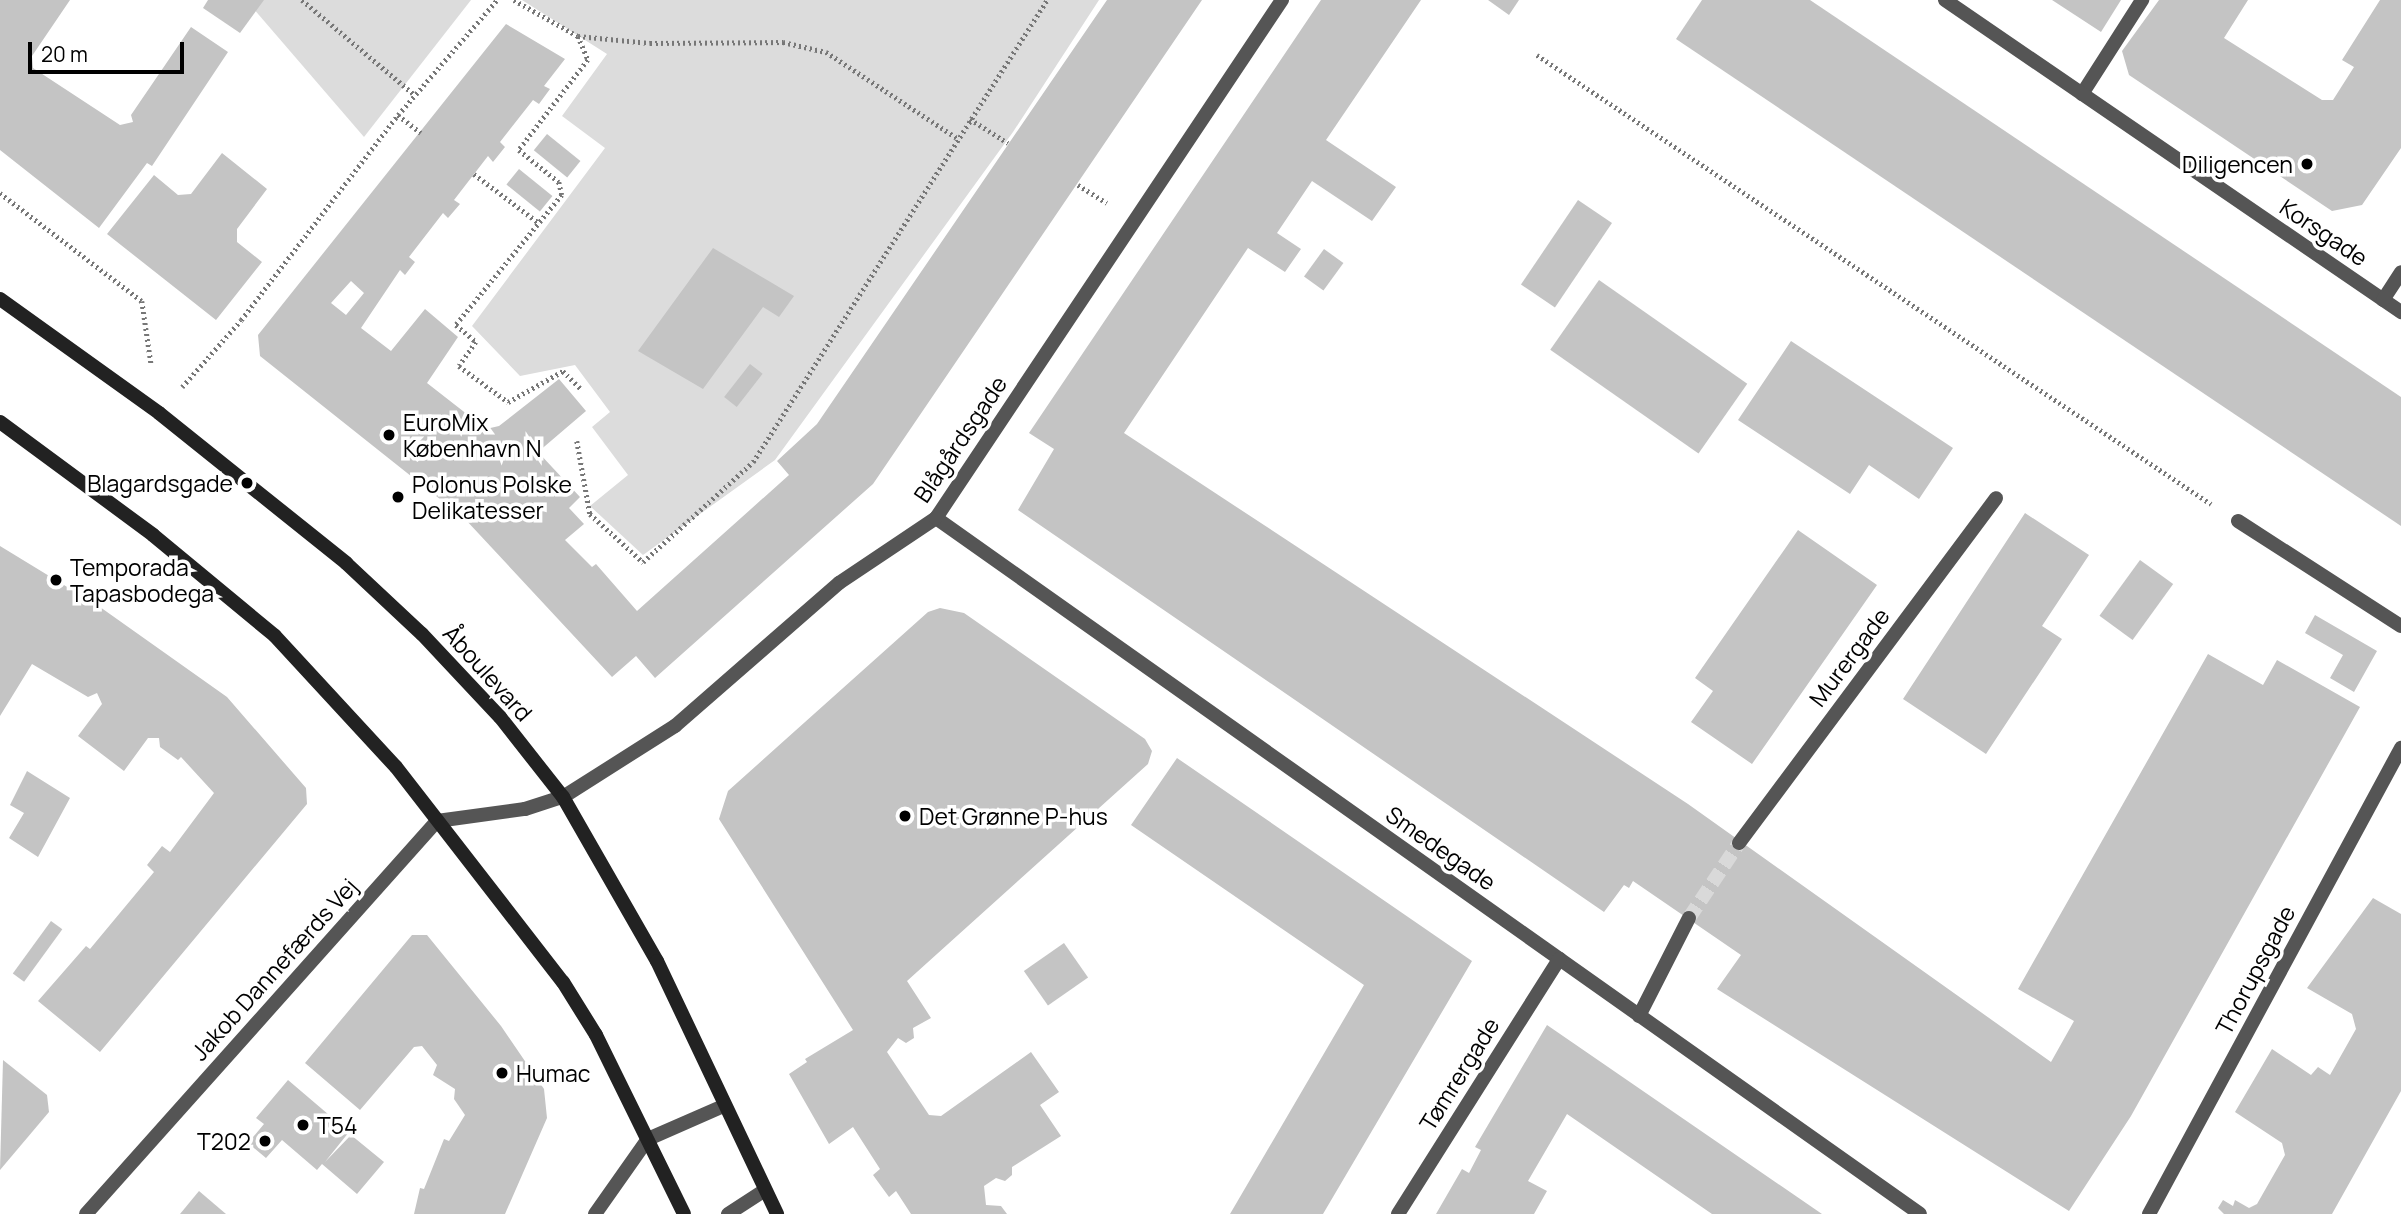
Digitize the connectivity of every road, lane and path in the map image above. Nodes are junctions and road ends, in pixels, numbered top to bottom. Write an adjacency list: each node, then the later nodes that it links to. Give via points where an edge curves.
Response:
1 (302, 0): 11 (path)
2 (497, 0): 11 (path)
3 (514, 0): 8 (path)
4 (1047, 0): 13 (path)
5 (1282, 0): 29 (street, Blågårdsgade)
6 (1945, 0): 10 (street, Korsgade)
7 (2142, 0): 10 (street)
8 (578, 36): 15 (path, via 650,43 783,42 826,52); 19 (path, via 588,60 519,150 559,181 562,195)
9 (1537, 55): 30 (path)
10 (2082, 94): 22 (street, Korsgade)
11 (415, 95): 12 (path)
12 (398, 115): 14 (path); 25 (path, via 241,320)
13 (970, 119): 15 (path); 16 (path)
14 (421, 133)
15 (957, 138): 27 (path, via 753,462 643,562 590,514)
16 (1008, 143)
17 (474, 174): 19 (path)
18 (0, 193): 25 (path, via 142,301)
19 (539, 223): 24 (path, via 456,325 476,342 459,366 508,401 563,371)
20 (2401, 272): 22 (street)
21 (0, 299): 25 (street, Åboulevard)
22 (2383, 300): 23 (street, Korsgade)
23 (2401, 312)
24 (581, 389)
25 (159, 413): 33 (street, Åboulevard, via 346,563 422,634 500,717)
26 (0, 422): 34 (street, via 153,535 275,636 396,767)
27 (577, 441)
28 (1996, 498): 35 (street, Murergade)
29 (936, 518): 33 (street, Blågårdsgade, via 839,583 675,726); 37 (street, Smedegade)
30 (2238, 522): 31 (street)
31 (2401, 626)
32 (2401, 748): 49 (street, Thorupsgade)
33 (563, 797): 34 (street, Blågårdsgade, via 525,809); 39 (street, Åboulevard, via 657,961)
34 (437, 821): 40 (street, via 563,982 596,1035); 42 (street, Jakob Dannefærds Vej)
35 (1739, 843)
36 (1689, 918): 38 (street)
37 (1559, 959): 38 (street, Smedegade); 47 (street, Tømrergade)
38 (1639, 1016): 48 (street, Smedegade)
39 (723, 1105): 40 (street); 41 (street, Åboulevard)
40 (648, 1139): 43 (street); 44 (street)
41 (765, 1190): 45 (street); 46 (street, Åboulevard)
42 (86, 1214)
43 (595, 1214)
44 (684, 1214)
45 (728, 1214)
46 (777, 1214)
47 (1398, 1214)
48 (1920, 1214)
49 (2149, 1214)

